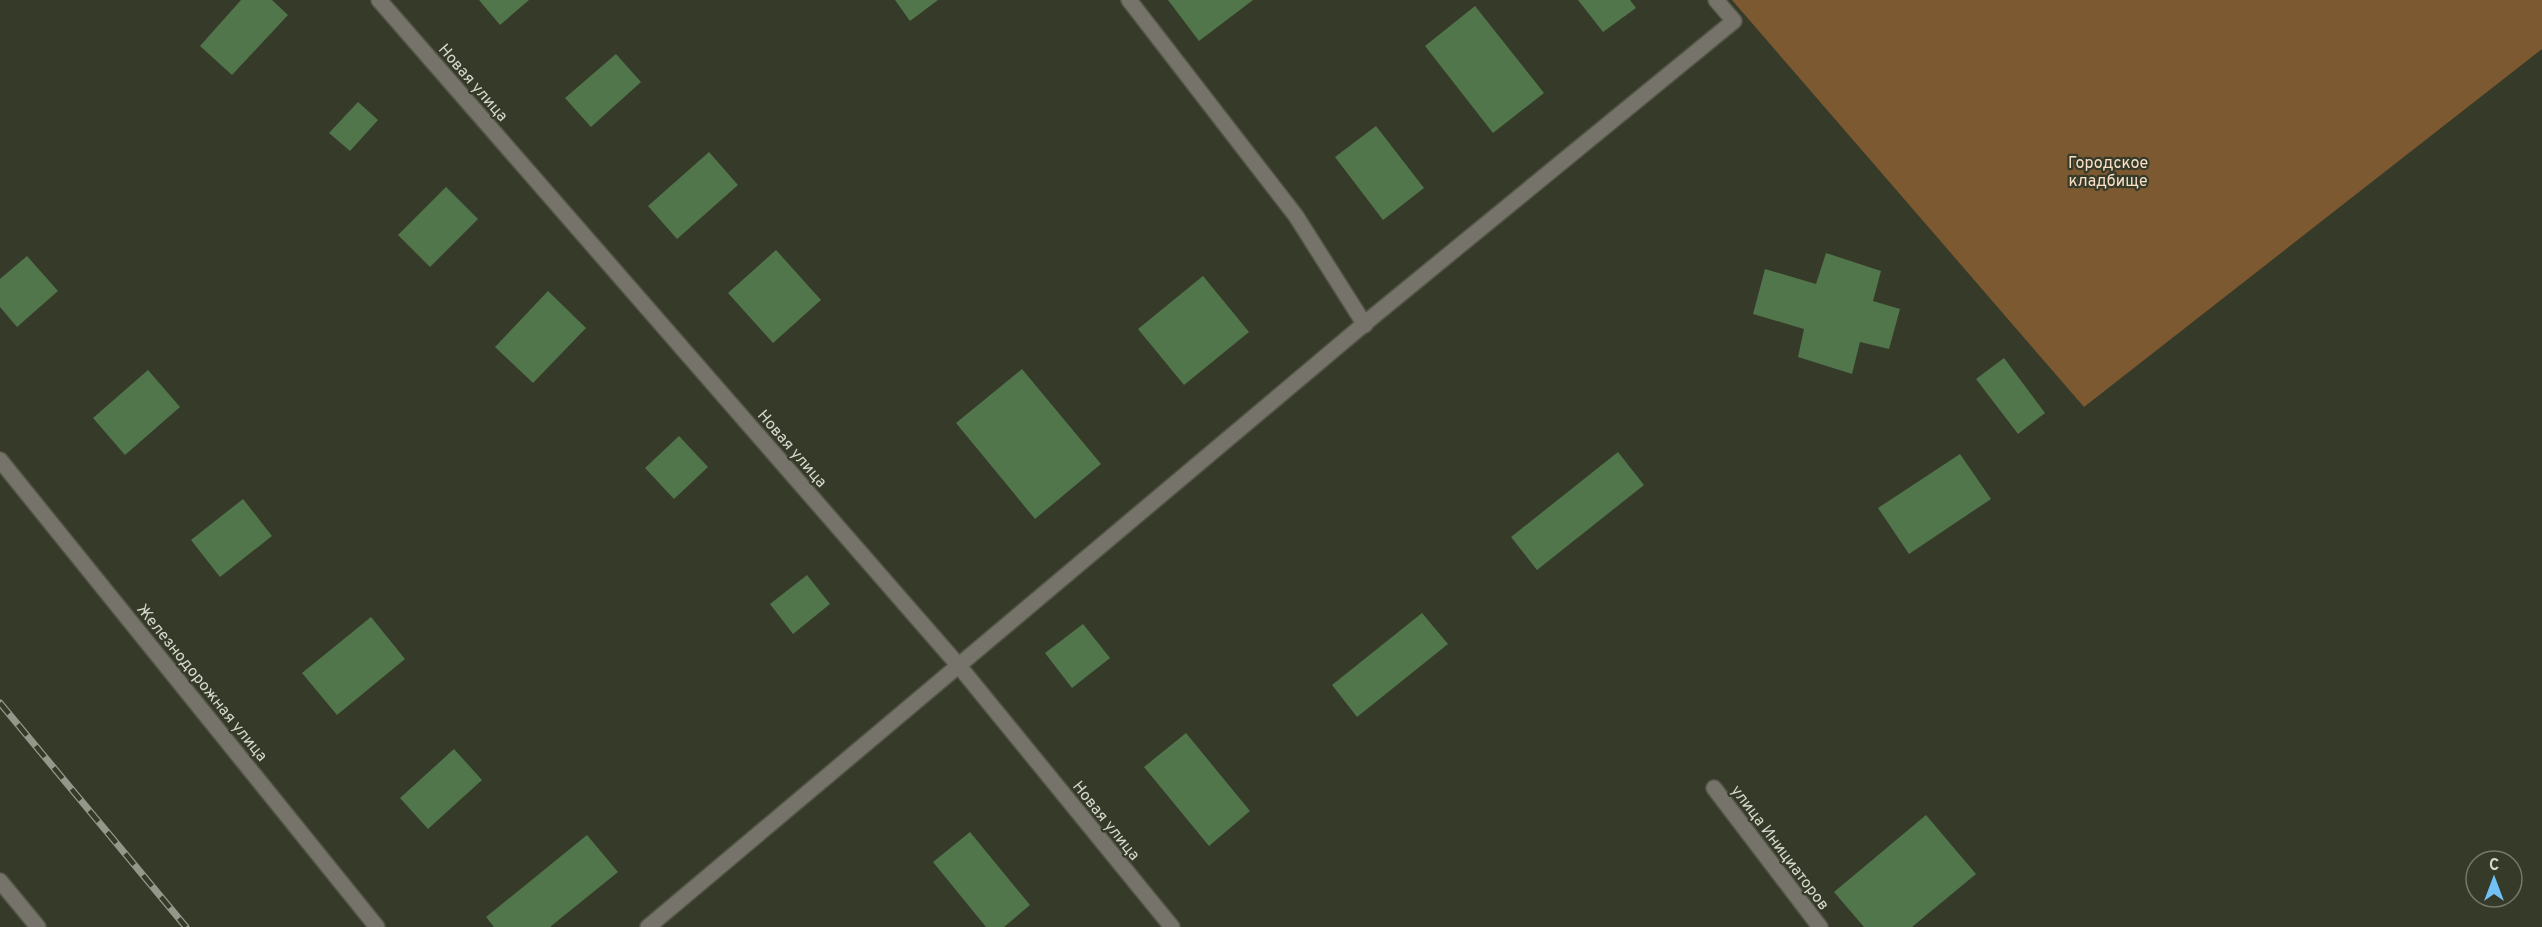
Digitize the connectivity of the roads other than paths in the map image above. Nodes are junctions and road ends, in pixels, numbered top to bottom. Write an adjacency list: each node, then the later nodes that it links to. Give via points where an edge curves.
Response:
1 (379, 0): 6 (street, Новая улица)
2 (1129, 0): 4 (street, via 1296,216)
3 (1716, 0): 4 (street, via 1734,21)
4 (1365, 325): 6 (street)
5 (0, 460): 10 (street, Железнодорожная улица)
6 (958, 666): 11 (street); 12 (street, Новая улица)
7 (1714, 788): 13 (street, улица Инициаторов)
8 (0, 881): 9 (street)
9 (38, 927)
10 (377, 927)
11 (648, 927)
12 (1172, 927)
13 (1820, 927)

